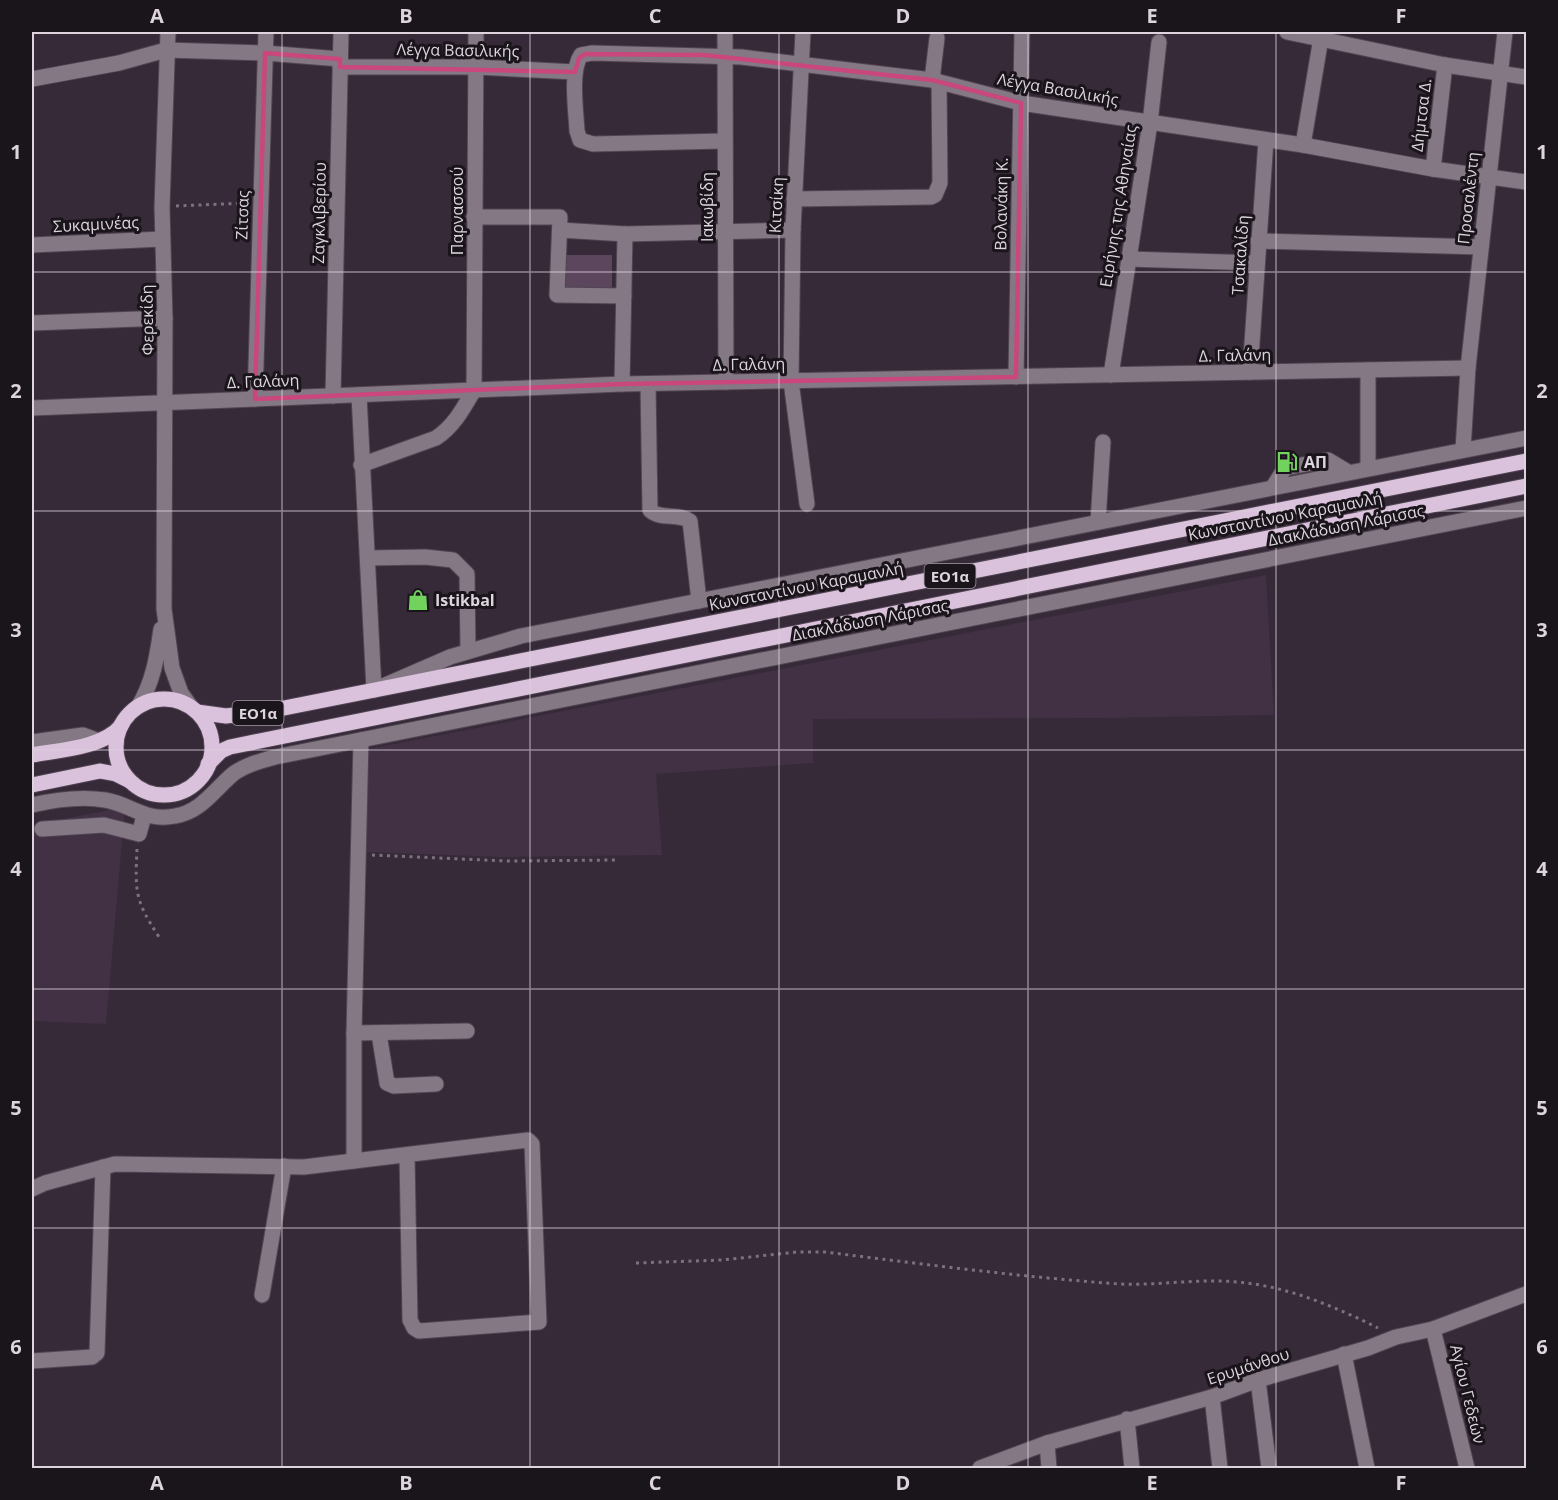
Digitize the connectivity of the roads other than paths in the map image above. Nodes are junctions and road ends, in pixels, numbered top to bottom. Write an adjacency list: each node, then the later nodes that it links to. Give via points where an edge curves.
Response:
1 (168, 32): 13 (street, Φερεκίδη)
2 (266, 32): 14 (street, Ζίτσας)
3 (341, 32): 16 (street, Ζαγκλιβερίου)
4 (476, 32): 19 (street, Παρνασσού)
5 (725, 32): 15 (street, Ιακωβίδη)
6 (803, 32): 17 (street, Κιτσίκη)
7 (1022, 32): 25 (street, Βολανάκη Κ.)
8 (1287, 32): 10 (street, Δήμτσα Δ.)
9 (1505, 32): 21 (street, Προσαλέντη)
10 (1321, 35): 18 (street, Δήμτσα Δ.); 29 (street)
11 (937, 38): 24 (street)
12 (1159, 42): 26 (street, Ειρήνης της Αθηναίας)
13 (166, 50): 14 (street, Λέγγα Βασιλικής); 23 (street, Λέγγα Βασιλικής, via 119,63); 39 (street, Φερεκίδη)
14 (265, 53): 16 (street, Λέγγα Βασιλικής); 60 (street, Ζίτσας)
15 (724, 56): 17 (street, Λέγγα Βασιλικής); 20 (street, Λέγγα Βασιλικής, via 592,53 581,55); 28 (street, Ιακωβίδη)
16 (340, 63): 19 (street, Λέγγα Βασιλικής); 59 (street, Ζαγκλιβερίου)
17 (802, 64): 24 (street, Λέγγα Βασιλικής); 33 (street, Κιτσίκη)
18 (1445, 65): 21 (street, Δήμτσα Δ.); 30 (street, Δήμτσα Δ.)
19 (476, 67): 20 (street, Λέγγα Βασιλικής); 34 (street, Παρνασσού)
20 (576, 72): 28 (street, via 580,140 593,144)
21 (1500, 72): 22 (street, Δήμτσα Δ.); 31 (street, Προσαλέντη)
22 (1527, 77)
23 (32, 78)
24 (935, 81): 25 (street, Λέγγα Βασιλικής); 33 (street, via 940,183 935,195)
25 (1021, 103): 26 (street, Λέγγα Βασιλικής); 52 (street, Βολανάκη Κ.)
26 (1150, 123): 27 (street, Λέγγα Βασιλικής); 43 (street, Ειρήνης της Αθηναίας)
27 (1266, 140): 29 (street, Λέγγα Βασιλικής); 40 (street, Τσακαλίδη)
28 (724, 141): 37 (street, Ιακωβίδη)
29 (1303, 145): 30 (street, Λέγγα Βασιλικής)
30 (1433, 168): 31 (street, Λέγγα Βασιλικής)
31 (1488, 176): 32 (street, Λέγγα Βασιλικής); 42 (street, Προσαλέντη)
32 (1527, 182)
33 (795, 199): 36 (street, Κιτσίκη)
34 (474, 217): 35 (street, via 560,217); 57 (street, Παρνασσού)
35 (560, 230): 38 (street); 45 (street, via 557,295)
36 (793, 230): 37 (street); 53 (street, Κιτσίκη)
37 (725, 231): 38 (street); 54 (street, Ιακωβίδη)
38 (625, 234): 45 (street)
39 (162, 239): 41 (street, Συκαμινέας); 46 (street, Φερεκίδη)
40 (1258, 241): 42 (street); 44 (street, Τσακαλίδη)
41 (32, 245)
42 (1481, 247): 48 (street, Προσαλέντη)
43 (1128, 259): 44 (street); 51 (street, Ειρήνης της Αθηναίας)
44 (1257, 263): 50 (street, Τσακαλίδη)
45 (624, 296): 55 (street)
46 (165, 318): 47 (street); 61 (street, Φερεκίδη)
47 (32, 323)
48 (1468, 368): 49 (street, Δ. Γαλάνη); 65 (street, Προσαλέντη)
49 (1368, 370): 50 (street, Δ. Γαλάνη); 68 (street)
50 (1250, 372): 51 (street, Δ. Γαλάνη)
51 (1111, 375): 52 (street, Δ. Γαλάνη)
52 (1016, 377): 53 (street, Δ. Γαλάνη)
53 (791, 381): 54 (street, Δ. Γαλάνη); 70 (street, Κιτσίκη)
54 (726, 382): 56 (street, Δ. Γαλάνη)
55 (622, 384): 56 (street, Δ. Γαλάνη); 57 (street, Δ. Γαλάνη)
56 (648, 384): 74 (street, via 650,510 690,522)
57 (474, 390): 58 (street, Δ. Γαλάνη); 67 (street, via 443,434)
58 (359, 395): 59 (street, Δ. Γαλάνη); 67 (street)
59 (333, 396): 60 (street, Δ. Γαλάνη)
60 (255, 399): 61 (street, Δ. Γαλάνη)
61 (165, 403): 62 (street, Δ. Γαλάνη); 75 (street, Φερεκίδη)
62 (32, 408)
63 (1527, 438): 65 (street)
64 (1103, 442): 72 (street)
65 (1464, 450): 68 (street)
66 (1527, 461): 77 (main road, Κωνσταντίνου Καραμανλή / ΕΟ1α)
67 (361, 465): 73 (street)
68 (1368, 468): 72 (street)
69 (1527, 486): 85 (main road, Κωνσταντίνου Καραμανλή / ΕΟ1α, via 230,747)
70 (807, 504)
71 (1527, 508): 81 (street, Διακλάδωση Λάρισας)
72 (1098, 522): 74 (street)
73 (368, 558): 76 (street, via 453,560 467,574); 77 (street)
74 (699, 601): 76 (street)
75 (164, 609): 78 (street, Φερεκίδη, via 154,671); 79 (street, Φερεκίδη, via 174,675)
76 (468, 650): 77 (street)
77 (374, 690): 79 (main road, Κωνσταντίνου Καραμανλή / ΕΟ1α, via 244,715 212,716)
78 (138, 707): 79 (main road, ΕΟ1α, via 160,699 176,701); 80 (main road)
79 (194, 710): 85 (main road, ΕΟ1α, via 210,733 212,750)
80 (122, 725): 82 (main road, via 113,735); 86 (main road, via 117,740 118,757)
81 (361, 740): 89 (street, Διακλάδωση Λάρισας, via 261,761 235,773 192,810 176,816); 92 (street)
82 (99, 741): 83 (street, via 83,735); 84 (main road)
83 (32, 742)
84 (32, 755)
85 (208, 764): 86 (main road, ΕΟ1α, via 189,788 172,794 154,794)
86 (130, 781): 87 (main road, ΕΟ1α, via 100,771)
87 (32, 785)
88 (32, 805): 89 (street, via 61,800 105,800)
89 (144, 816): 90 (street, via 139,834 104,825)
90 (42, 829)
91 (467, 1031): 93 (street)
92 (354, 1033): 93 (street); 96 (street)
93 (379, 1034): 94 (street, via 387,1083)
94 (436, 1084)
95 (407, 1155): 95 (street, via 410,1320 414,1328 419,1331 539,1322 531,1142 524,1139); 96 (street)
96 (354, 1161): 97 (street)
97 (284, 1166): 98 (street); 101 (street)
98 (103, 1167): 99 (street); 104 (street, via 97,1353 92,1357)
99 (32, 1189)
100 (1527, 1294): 102 (street, Ερυμάνθου)
101 (261, 1295)
102 (1432, 1329): 103 (street, Ερυμάνθου, via 1396,1336); 115 (street, Αγίου Γεδεών)
103 (1344, 1354): 105 (street, Ερυμάνθου); 114 (street)
104 (32, 1361)
105 (1258, 1380): 106 (street, Ερυμάνθου); 113 (street)
106 (1212, 1397): 107 (street, Ερυμάνθου); 112 (street)
107 (1127, 1419): 108 (street, Ερυμάνθου); 111 (street)
108 (1047, 1443): 109 (street, Ερυμάνθου); 110 (street)
109 (980, 1468)
110 (1049, 1468)
111 (1132, 1468)
112 (1220, 1468)
113 (1269, 1468)
114 (1367, 1468)
115 (1467, 1468)

